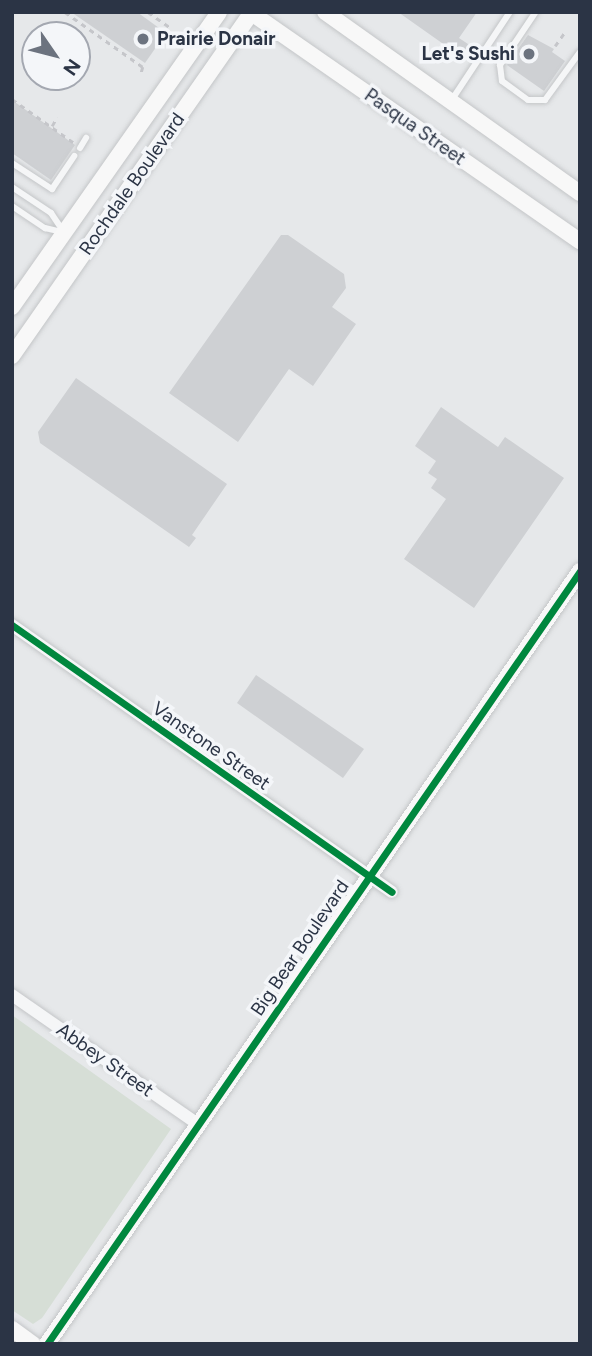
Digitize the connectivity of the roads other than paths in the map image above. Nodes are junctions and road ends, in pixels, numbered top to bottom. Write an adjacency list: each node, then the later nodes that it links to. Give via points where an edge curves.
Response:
1 (219, 12): 15 (street, Rochdale Boulevard)
2 (325, 12): 7 (street)
3 (510, 12): 7 (lane)
4 (251, 13): 16 (street, Pasqua Street); 18 (street, Rochdale Boulevard)
5 (535, 13): 6 (lane, via 500,65 502,81 528,100 545,100)
6 (580, 52)
7 (450, 102): 13 (street)
8 (86, 138): 9 (lane)
9 (79, 147)
10 (74, 156): 11 (lane, via 52,189)
11 (12, 163)
12 (12, 187): 15 (lane, via 51,213)
13 (580, 192)
14 (12, 206): 15 (lane, via 45,228)
15 (64, 233): 17 (street, Rochdale Boulevard)
16 (580, 241)
17 (12, 307)
18 (12, 356)
19 (580, 571): 21 (street, Big Bear Boulevard)
20 (12, 625): 21 (street, Vanstone Street)
21 (368, 876): 22 (street, Vanstone Street); 24 (street, Big Bear Boulevard)
22 (392, 892)
23 (12, 995): 24 (street, Abbey Street)
24 (199, 1125): 27 (street, Big Bear Boulevard)
25 (12, 1329): 26 (street)
26 (33, 1344)
27 (47, 1344)

